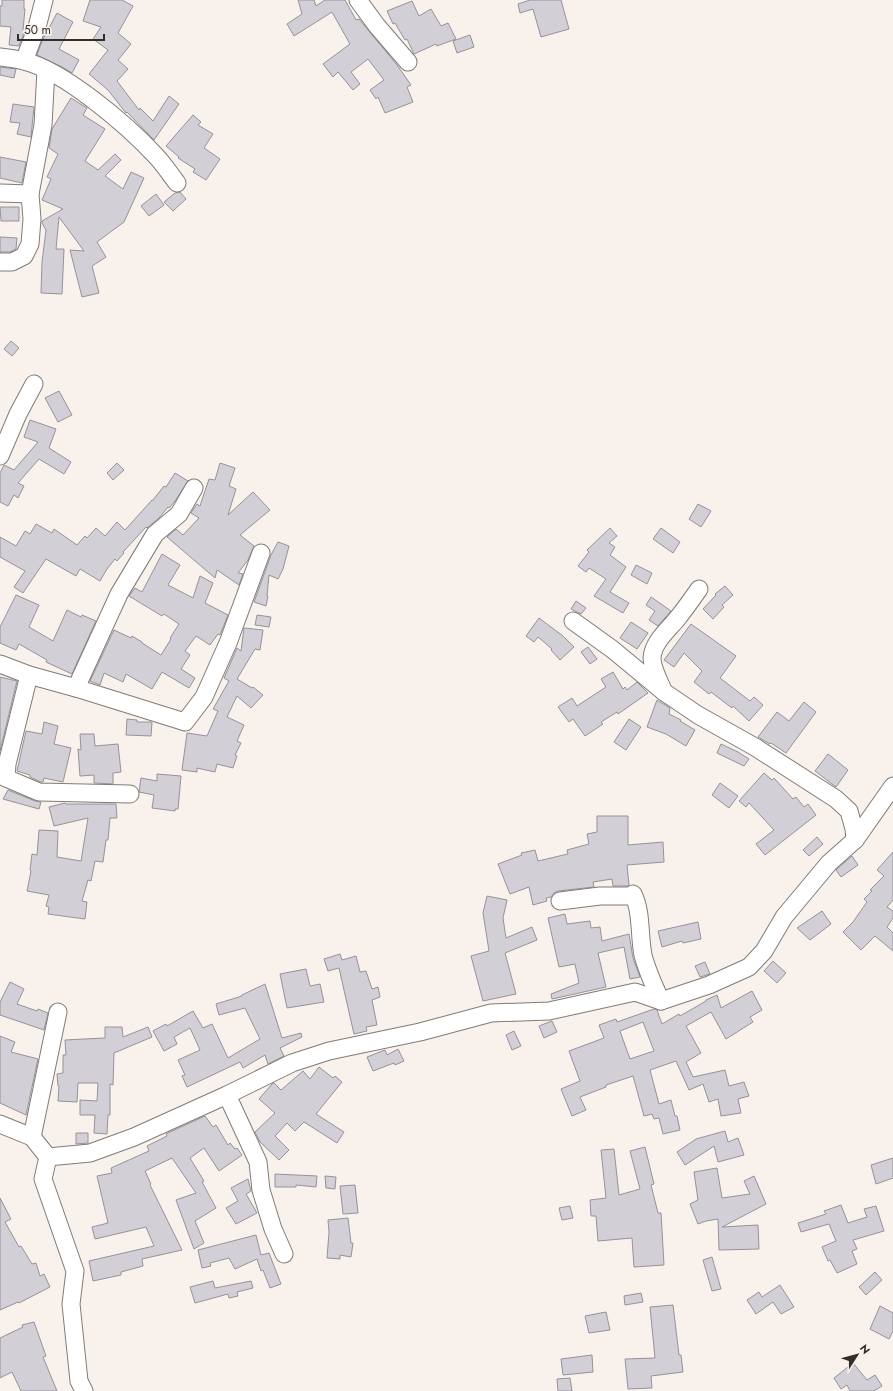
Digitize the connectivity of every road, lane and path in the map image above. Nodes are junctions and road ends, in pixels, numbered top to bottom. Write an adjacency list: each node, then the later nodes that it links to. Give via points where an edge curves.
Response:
1 (44, 0): 4 (street)
2 (358, 0): 5 (street)
3 (0, 57): 4 (street)
4 (24, 61): 6 (street)
5 (408, 62)
6 (46, 70): 7 (street, via 84,94 119,122 155,155); 9 (street, via 43,125)
7 (178, 183)
8 (0, 193): 9 (street)
9 (30, 194): 10 (street, via 30,244 24,256 12,262)
10 (0, 262)
11 (34, 384): 12 (street)
12 (0, 456)
13 (194, 488): 19 (street, via 179,514 155,534 119,594)
14 (261, 553): 19 (street, via 228,643 204,697 185,722)
15 (699, 589): 20 (street, via 664,632 655,649 653,666)
16 (573, 621): 20 (street)
17 (0, 664): 18 (street)
18 (29, 675): 19 (street); 22 (street, via 7,764 6,778 39,792)
19 (76, 688)
20 (664, 692): 23 (street, via 836,800 849,811)
21 (893, 786): 23 (street)
22 (130, 794)
23 (855, 840): 25 (street, via 814,879 784,917 764,951 749,967 709,985)
24 (560, 901): 25 (street, via 633,894 637,902 643,955)
25 (661, 1001): 27 (street, via 635,992 549,1011 491,1013 420,1032 329,1051 292,1063)
26 (58, 1012): 29 (street)
27 (227, 1095): 30 (street, via 134,1137 90,1153); 31 (street, via 258,1162 261,1190)
28 (0, 1124): 29 (street)
29 (32, 1137): 30 (street)
30 (48, 1157): 32 (street, via 43,1179 75,1271 71,1304 79,1381)
31 (284, 1254)
32 (84, 1391)

